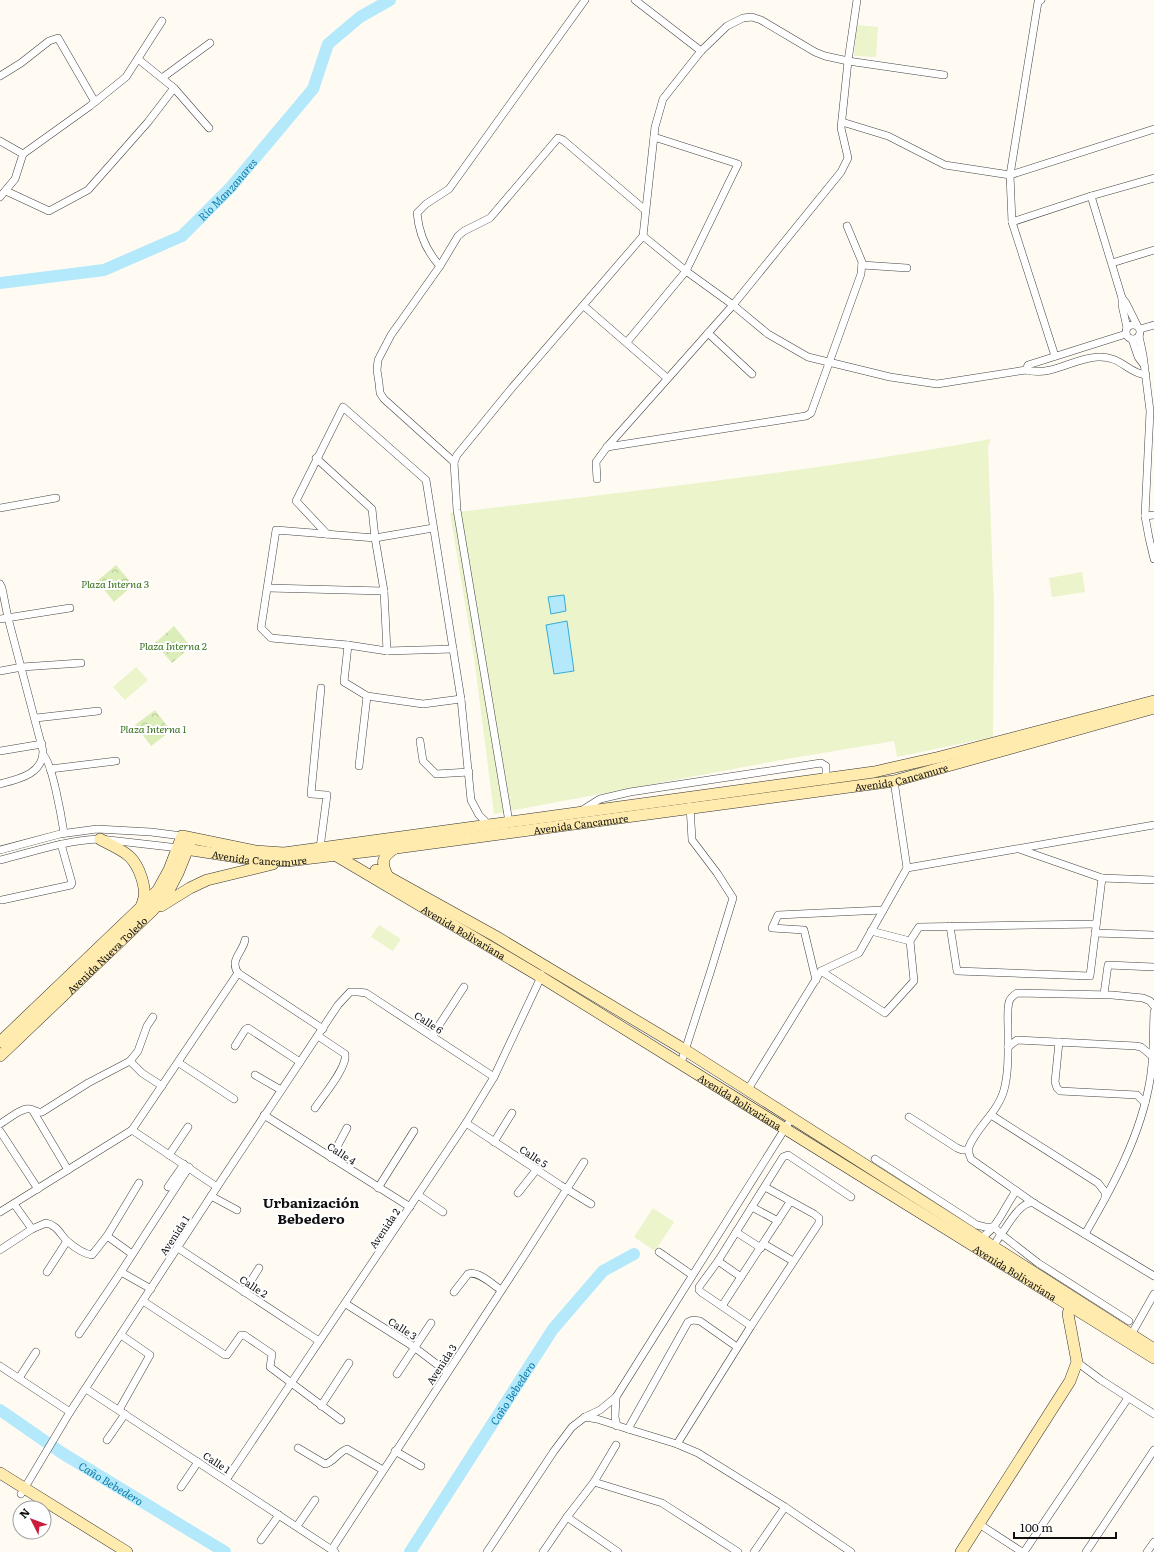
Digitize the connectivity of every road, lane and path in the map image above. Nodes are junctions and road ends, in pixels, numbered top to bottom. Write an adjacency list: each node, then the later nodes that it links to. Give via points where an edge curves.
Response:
1 (585, 0): 33 (street, via 449,189 426,204 418,213 422,240 432,258)
2 (635, 0): 7 (street)
3 (857, 0): 9 (street)
4 (1041, 0): 21 (street, via 1038,2)
5 (162, 22): 8 (street)
6 (210, 43): 12 (street)
7 (701, 51): 9 (street, via 727,26 743,18 752,17 815,52); 18 (street, via 663,100)
8 (138, 59): 12 (street); 14 (street, via 126,77)
9 (848, 62): 10 (street); 15 (street)
10 (944, 75)
11 (0, 76): 14 (street, via 21,64 49,41 58,38)
12 (162, 78): 13 (street)
13 (174, 88): 16 (street); 23 (street, via 148,122 88,190 49,211)
14 (95, 102): 20 (street)
15 (842, 122): 21 (street, via 888,136 945,165); 36 (street, via 848,158 840,172)
16 (209, 128)
17 (1154, 129): 21 (street)
18 (654, 137): 26 (street); 35 (street, via 738,164)
19 (0, 142): 20 (street)
20 (23, 154): 23 (street, via 15,179)
21 (1010, 175): 27 (street)
22 (1154, 178): 24 (street)
23 (6, 191): 25 (street)
24 (1091, 196): 27 (street); 31 (street)
25 (0, 197)
26 (645, 210): 29 (street); 33 (street, via 558,138 490,218 458,236)
27 (1012, 222): 42 (street)
28 (847, 226): 32 (street)
29 (643, 236): 35 (street); 37 (street)
30 (1154, 250): 31 (street)
31 (1112, 263): 39 (street)
32 (862, 265): 34 (street); 43 (street)
33 (440, 266): 50 (street, via 391,335 378,360 377,370 380,392 389,405)
34 (906, 268)
35 (686, 272): 36 (street); 41 (street)
36 (733, 305): 40 (street); 43 (street, via 768,334 785,344 808,357)
37 (584, 306): 41 (street); 50 (street, via 511,389)
38 (1154, 325): 39 (street)
39 (1133, 332): 42 (street); 46 (street, via 1138,357 1144,365)
40 (708, 333): 45 (street); 47 (street)
41 (627, 342): 47 (street)
42 (1055, 356): 44 (street, via 1028,365)
43 (830, 362): 44 (street, via 890,377 937,384); 48 (street, via 811,413 806,416)
44 (1026, 370): 46 (street, via 1044,372 1095,357 1106,357)
45 (752, 374)
46 (1146, 375): 55 (street, via 1150,411)
47 (667, 378): 48 (street)
48 (607, 447): 51 (street, via 596,462)
49 (316, 458): 56 (street, via 343,407 426,480); 57 (street, via 296,501); 58 (street, via 372,509)
50 (454, 462): 94 (street, via 457,510)
51 (597, 479)
52 (56, 498): 53 (street)
53 (0, 508)
54 (1154, 515): 55 (street)
55 (1145, 516): 59 (street)
56 (433, 528): 58 (street); 67 (street)
57 (327, 534): 58 (street); 61 (street, via 276,530)
58 (375, 538): 62 (street)
59 (1154, 559)
60 (0, 584): 64 (street)
61 (268, 588): 62 (street); 66 (street, via 261,628 272,638)
62 (384, 591): 68 (street)
63 (70, 608): 64 (street)
64 (8, 618): 65 (street); 70 (street)
65 (0, 619)
66 (348, 645): 68 (street); 73 (street, via 344,682)
67 (453, 649): 68 (street); 74 (street)
68 (387, 651)
69 (81, 663): 70 (street)
70 (22, 667): 71 (street); 78 (street)
71 (0, 671)
72 (321, 688): 104 (street, via 311,794 327,794)
73 (367, 696): 74 (street, via 423,704); 85 (street)
74 (461, 699): 87 (street)
75 (1154, 701): 84 (main road, Avenida Cancamure)
76 (1154, 708): 84 (main road, Avenida Cancamure)
77 (98, 711): 78 (street)
78 (36, 718): 80 (street)
79 (420, 741): 87 (street, via 423,761 436,774)
80 (42, 744): 81 (street); 82 (street)
81 (0, 752)
82 (43, 755): 86 (street, via 47,758); 89 (street, via 33,773)
83 (116, 761): 86 (street)
84 (941, 762): 88 (main road, Avenida Cancamure); 90 (main road, Avenida Cancamure, via 874,772)
85 (360, 766)
86 (50, 769): 97 (street)
87 (469, 772): 95 (street, via 471,800 479,815)
88 (894, 781): 90 (main road, Avenida Cancamure); 108 (street)
89 (0, 784)
90 (826, 784): 91 (main road, Avenida Cancamure); 92 (street, via 826,766 821,763 630,792 600,799)
91 (690, 803): 92 (main road, Avenida Cancamure); 93 (main road, Avenida Cancamure); 147 (street, via 692,840 733,898)
92 (578, 813): 93 (main road, Avenida Cancamure)
93 (555, 821): 94 (main road, Avenida Cancamure); 101 (main road, Avenida Cancamure)
94 (509, 822): 95 (main road, Avenida Cancamure)
95 (489, 825): 104 (main road, Avenida Cancamure)
96 (1154, 825): 102 (street)
97 (64, 833): 99 (street, Avenida Cancamure, via 97,829 151,832); 103 (street, Avenida Cancamure)
98 (100, 839): 99 (street, Avenida Cancamure); 100 (street, Avenida Cancamure); 113 (main road, via 121,850 136,865 143,885 144,898)
99 (185, 843): 104 (main road, Avenida Cancamure, via 284,853); 107 (main road, Avenida Cancamure, via 250,859); 113 (main road, Avenida Nueva Toledo, via 158,890); 115 (main road, Avenida Nueva Toledo, via 178,873 167,894)
100 (61, 844): 106 (street, Avenida Cancamure); 112 (street, via 71,885)
101 (396, 848): 105 (main road, Avenida Cancamure); 109 (main road, via 385,856 383,861)
102 (1019, 848): 108 (street); 110 (street)
103 (0, 850)
104 (329, 850): 105 (main road, Avenida Bolivariana); 107 (main road, Avenida Cancamure); 128 (main road, Avenida Bolivariana)
105 (348, 854): 109 (main road, Avenida Bolivariana)
106 (0, 860)
107 (287, 861): 115 (main road, via 207,880)
108 (907, 868): 114 (street)
109 (388, 877): 123 (main road, Avenida Bolivariana)
110 (1102, 878): 111 (street); 116 (street)
111 (1154, 880)
112 (2, 900)
113 (140, 908): 142 (main road, Avenida Nueva Toledo)
114 (883, 910): 118 (street); 129 (street, via 778,914 772,928 804,930)
115 (152, 911): 148 (main road, Avenida Nueva Toledo)
116 (1096, 924): 117 (street); 119 (street)
117 (950, 926): 119 (street, via 957,971 1090,976); 122 (street, via 919,926)
118 (871, 931): 122 (street); 126 (street, via 859,953)
119 (1095, 933): 120 (street)
120 (1154, 935)
121 (246, 940): 127 (street, via 235,961)
122 (910, 941): 126 (street, via 914,981 885,1013)
123 (540, 964): 125 (main road, Avenida Bolivariana); 128 (street)
124 (1154, 967): 132 (street, via 1108,965)
125 (553, 971): 128 (street); 147 (main road, Avenida Bolivariana)
126 (821, 971): 129 (street)
127 (238, 973): 136 (street); 151 (street)
128 (541, 977): 153 (main road, Avenida Bolivariana); 155 (street, Avenida 2)
129 (816, 980): 158 (street)
130 (464, 987): 139 (street)
131 (350, 992): 136 (street, Avenida 1); 139 (street, Calle 6, via 366,993)
132 (1104, 994): 133 (street, via 1143,998); 137 (street, via 1017,992 1009,1001)
133 (1154, 1006)
134 (1154, 1012): 140 (street)
135 (153, 1017): 150 (street, via 138,1051)
136 (322, 1029): 138 (street, Avenida 1)
137 (1008, 1033): 141 (street); 145 (street)
138 (318, 1036): 152 (street, Avenida 1); 161 (street, via 345,1054 346,1058)
139 (432, 1036): 155 (street, Calle 6)
140 (1153, 1038): 146 (street); 149 (street)
141 (1017, 1040): 143 (street); 145 (street)
142 (0, 1042)
143 (1059, 1042): 146 (street); 160 (street, via 1055,1082 1060,1091 1137,1095)
144 (236, 1046): 152 (street, via 248,1028)
145 (1008, 1047): 165 (street, via 1004,1091)
146 (1141, 1047): 149 (street)
147 (685, 1050): 153 (street); 158 (main road, Avenida Bolivariana)
148 (0, 1056)
149 (1152, 1056): 160 (street)
150 (130, 1061): 156 (street, via 142,1073); 162 (street, via 88,1083 42,1112)
151 (178, 1062): 156 (street); 159 (street)
152 (300, 1062): 157 (street, Avenida 1)
153 (681, 1062): 168 (main road, Avenida Bolivariana)
154 (255, 1075): 157 (street)
155 (494, 1077): 167 (street, Avenida 2)
156 (162, 1086): 172 (street)
157 (281, 1090): 164 (street, Avenida 1)
158 (747, 1091): 168 (main road, Avenida Bolivariana)
159 (234, 1099)
160 (1145, 1103): 196 (street, via 1139,1126)
161 (315, 1108)
162 (33, 1111): 169 (street, via 23,1109); 183 (street)
163 (512, 1113): 175 (street)
164 (264, 1115): 178 (street, Calle 4); 186 (street, Avenida 1)
165 (991, 1115): 176 (street); 196 (street, via 1098,1183 1105,1192)
166 (909, 1117): 176 (street, via 957,1148)
167 (466, 1123): 175 (street, Calle 5); 193 (street, Avenida 2)
168 (788, 1123): 213 (main road, Avenida Bolivariana); 226 (street); 235 (main road, Avenida Bolivariana)
169 (0, 1124)
170 (188, 1127): 177 (street)
171 (347, 1128): 178 (street)
172 (132, 1130): 177 (street); 183 (street)
173 (414, 1130): 188 (street)
174 (0, 1131): 189 (street)
175 (494, 1142): 182 (street, Calle 5)
176 (969, 1150): 191 (street, via 971,1159)
177 (170, 1155): 181 (street)
178 (331, 1158): 188 (street, Calle 4)
179 (875, 1159): 207 (street, via 976,1225)
180 (584, 1162): 190 (street, Avenida 3)
181 (186, 1166): 185 (street); 186 (street); 220 (street)
182 (537, 1169): 190 (street, Calle 5); 192 (street)
183 (68, 1170): 189 (street)
184 (139, 1183): 212 (street)
185 (168, 1186)
186 (217, 1187): 194 (street, Avenida 1)
187 (765, 1187): 195 (street, via 783,1157 788,1155); 197 (street); 202 (street)
188 (378, 1188): 201 (street, Calle 4)
189 (38, 1189): 198 (street)
190 (567, 1190): 199 (street, Calle 5); 230 (street, Avenida 3)
191 (1014, 1190): 200 (street); 207 (street)
192 (518, 1193)
193 (418, 1195): 201 (street, Avenida 2); 205 (street)
194 (211, 1196): 203 (street); 216 (street, Avenida 1)
195 (851, 1197)
196 (1105, 1200): 210 (street)
197 (790, 1202): 206 (street); 222 (street, via 819,1218 819,1223)
198 (14, 1204): 204 (street); 208 (street)
199 (591, 1204)
200 (1035, 1204): 210 (street); 211 (street, via 1023,1204)
201 (410, 1207): 236 (street, Avenida 2)
202 (752, 1207): 206 (street); 209 (street)
203 (237, 1210)
204 (0, 1212)
205 (443, 1212)
206 (778, 1221): 215 (street)
207 (994, 1227): 211 (street); 213 (street, via 987,1235)
208 (32, 1229): 214 (street, via 46,1223 55,1227); 217 (street)
209 (736, 1232): 215 (street); 221 (street)
210 (1085, 1234): 227 (street)
211 (1002, 1235): 218 (street, via 995,1245); 238 (street, via 1038,1263)
212 (107, 1236): 214 (street, via 92,1255); 220 (street)
213 (979, 1238): 218 (main road, Avenida Bolivariana)
214 (67, 1241): 224 (street)
215 (762, 1246): 222 (street); 228 (street)
216 (178, 1248): 229 (street, Avenida 1); 231 (street, Calle 2)
217 (0, 1250)
218 (997, 1250): 235 (main road, Avenida Bolivariana)
219 (659, 1252): 226 (street)
220 (132, 1254): 225 (street)
221 (718, 1261): 228 (street); 237 (street, via 699,1290)
222 (793, 1261): 240 (street)
223 (259, 1268): 231 (street)
224 (47, 1272)
225 (121, 1272): 229 (street); 241 (street)
226 (692, 1275): 258 (street)
227 (1154, 1276)
228 (741, 1277): 237 (street)
229 (150, 1289): 234 (street, Avenida 1)
230 (501, 1290): 232 (street, via 471,1272); 253 (street, Avenida 3)
231 (244, 1292): 244 (street, Calle 2)
232 (454, 1292)
233 (1154, 1294): 243 (street)
234 (143, 1301): 242 (street, Avenida 1); 256 (street, via 225,1355 241,1336 244,1336 272,1354 270,1367)
235 (1072, 1303): 243 (main road, Avenida Bolivariana); 249 (main road, Avenida Bolivariana); 250 (main road, via 1068,1314)
236 (346, 1304): 244 (street, Avenida 2); 245 (street, Calle 3)
237 (722, 1306): 240 (street)
238 (1129, 1321)
239 (431, 1323): 245 (street)
240 (751, 1326): 246 (street)
241 (79, 1334)
242 (121, 1335): 257 (street, Avenida 1); 261 (street, via 150,1355)
243 (1131, 1335): 247 (main road, Avenida Bolivariana)
244 (319, 1342): 256 (street, Avenida 2)
245 (414, 1347): 253 (street, Calle 3); 254 (street)
246 (737, 1347): 268 (street, via 700,1321 688,1322); 270 (street)
247 (1154, 1349)
248 (36, 1352): 255 (street)
249 (1154, 1358)
250 (1077, 1362): 259 (street); 288 (main road, via 1062,1396)
251 (349, 1363): 260 (street)
252 (0, 1366): 255 (street)
253 (447, 1372): 274 (street, Avenida 3)
254 (397, 1374)
255 (19, 1378): 262 (street)
256 (291, 1383): 260 (street); 280 (street, Avenida 2)
257 (86, 1389): 261 (street, Calle 1); 262 (street, Avenida 1)
258 (616, 1397): 265 (street, via 600,1410); 267 (street)
259 (1128, 1398): 264 (street); 302 (street)
260 (321, 1406): 266 (street)
261 (119, 1410): 263 (street, Calle 1)
262 (70, 1412): 283 (street, Avenida 1)
263 (125, 1414): 269 (street); 275 (street, Calle 1)
264 (1154, 1414)
265 (585, 1417): 267 (street); 295 (street, via 572,1427 558,1445)
266 (340, 1420)
267 (617, 1426): 268 (street)
268 (628, 1429): 270 (street)
269 (107, 1440)
270 (677, 1444): 285 (street, via 698,1453)
271 (616, 1445): 281 (street)
272 (298, 1448): 277 (street, via 325,1464 347,1449)
273 (1154, 1450): 303 (street)
274 (395, 1452): 276 (street); 277 (street, Avenida 3)
275 (198, 1462): 280 (street, Calle 1); 282 (street)
276 (421, 1466)
277 (383, 1470): 292 (street, Avenida 3)
278 (0, 1473): 283 (main road)
279 (0, 1480): 283 (main road)
280 (226, 1480): 286 (street, Calle 1)
281 (594, 1482): 287 (street); 298 (street, via 662,1503)
282 (181, 1487)
283 (23, 1491): 293 (main road); 294 (main road)
284 (315, 1500): 289 (street)
285 (785, 1507): 299 (street); 300 (street)
286 (279, 1515): 289 (street, Calle 1); 290 (street)
287 (567, 1517): 296 (street); 297 (street)
288 (979, 1524): 301 (main road); 302 (street)
289 (297, 1526): 292 (street, Calle 1)
290 (261, 1540)
291 (1154, 1542): 304 (street)
292 (334, 1551)
293 (116, 1552)
294 (127, 1552)
295 (487, 1552)
296 (543, 1552)
297 (618, 1552)
298 (738, 1552)
299 (754, 1552)
300 (851, 1552)
301 (961, 1552)
302 (1023, 1552)
303 (1086, 1552)
304 (1147, 1552)

